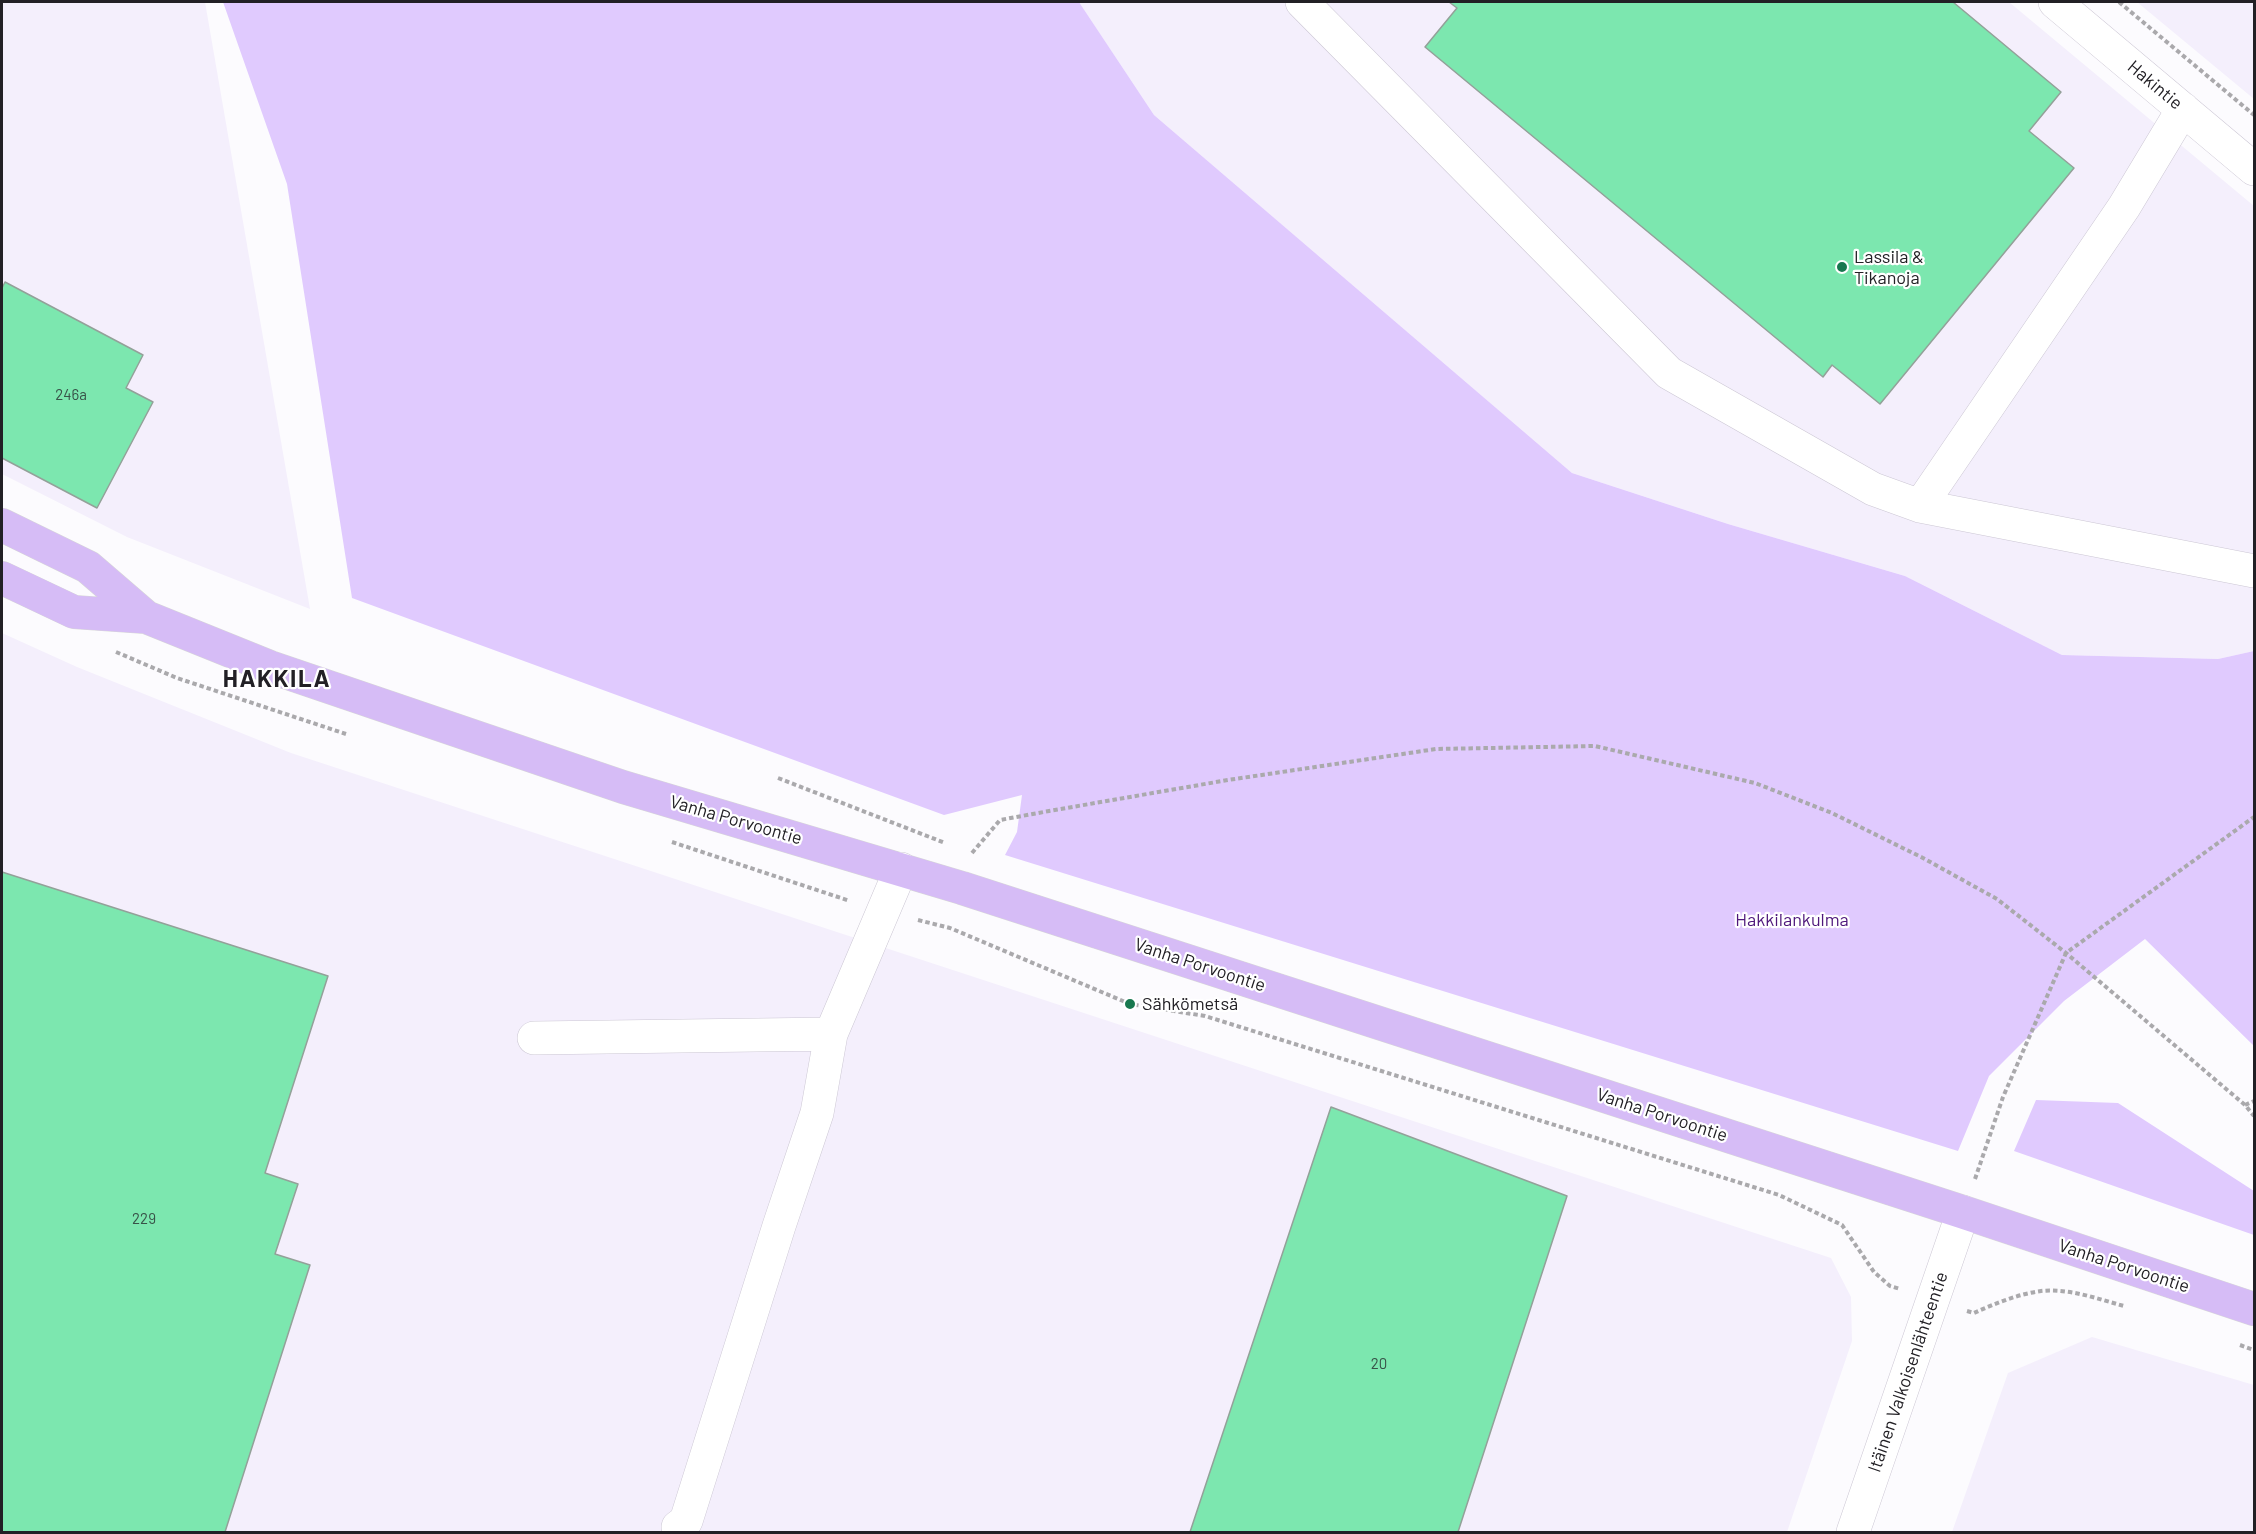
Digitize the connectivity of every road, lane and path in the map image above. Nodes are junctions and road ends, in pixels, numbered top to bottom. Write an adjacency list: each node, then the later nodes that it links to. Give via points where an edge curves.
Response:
1 (1302, 2): 7 (street, via 1669,373 1873,489)
2 (2055, 2): 4 (street, Hakintie)
3 (2119, 2): 5 (path)
4 (2183, 109): 6 (street, Hakintie); 7 (street, via 2124,207)
5 (2254, 115)
6 (2254, 169)
7 (1920, 506): 9 (street)
8 (2, 525): 11 (main road, Vanha Porvoontie, via 88,567)
9 (2254, 571)
10 (2, 579): 11 (main road, Vanha Porvoontie, via 74,612)
11 (147, 617): 19 (main road, Vanha Porvoontie, via 270,667 623,787)
12 (111, 650): 13 (path, via 177,678)
13 (356, 737)
14 (778, 778): 17 (path)
15 (2254, 817): 21 (path)
16 (671, 842): 20 (path)
17 (951, 845)
18 (962, 849): 21 (path, via 973,854 1000,820 1228,780 1436,749 1595,746 1755,783 1832,813 1997,899)
19 (901, 869): 20 (street); 27 (main road, Vanha Porvoontie)
20 (884, 912): 22 (street); 28 (path, via 950,928 1130,1004 1205,1016 1779,1196 1842,1225 1874,1272 1890,1286)
21 (2066, 953): 25 (path); 27 (path, via 2003,1097)
22 (831, 1034): 23 (street); 33 (street, via 817,1113 686,1521)
23 (534, 1038)
24 (2254, 1101): 25 (path)
25 (2245, 1105): 26 (path)
26 (2254, 1116)
27 (1963, 1212): 28 (street, Itäinen Valkoisenlähteentie); 30 (main road, Vanha Porvoontie)
28 (1932, 1299): 29 (path, via 1974,1313 2022,1296 2054,1291); 34 (street, Itäinen Valkoisenlähteentie)
29 (2130, 1308)
30 (2254, 1309)
31 (2232, 1342): 32 (path)
32 (2254, 1350)
33 (678, 1527)
34 (1853, 1533)

